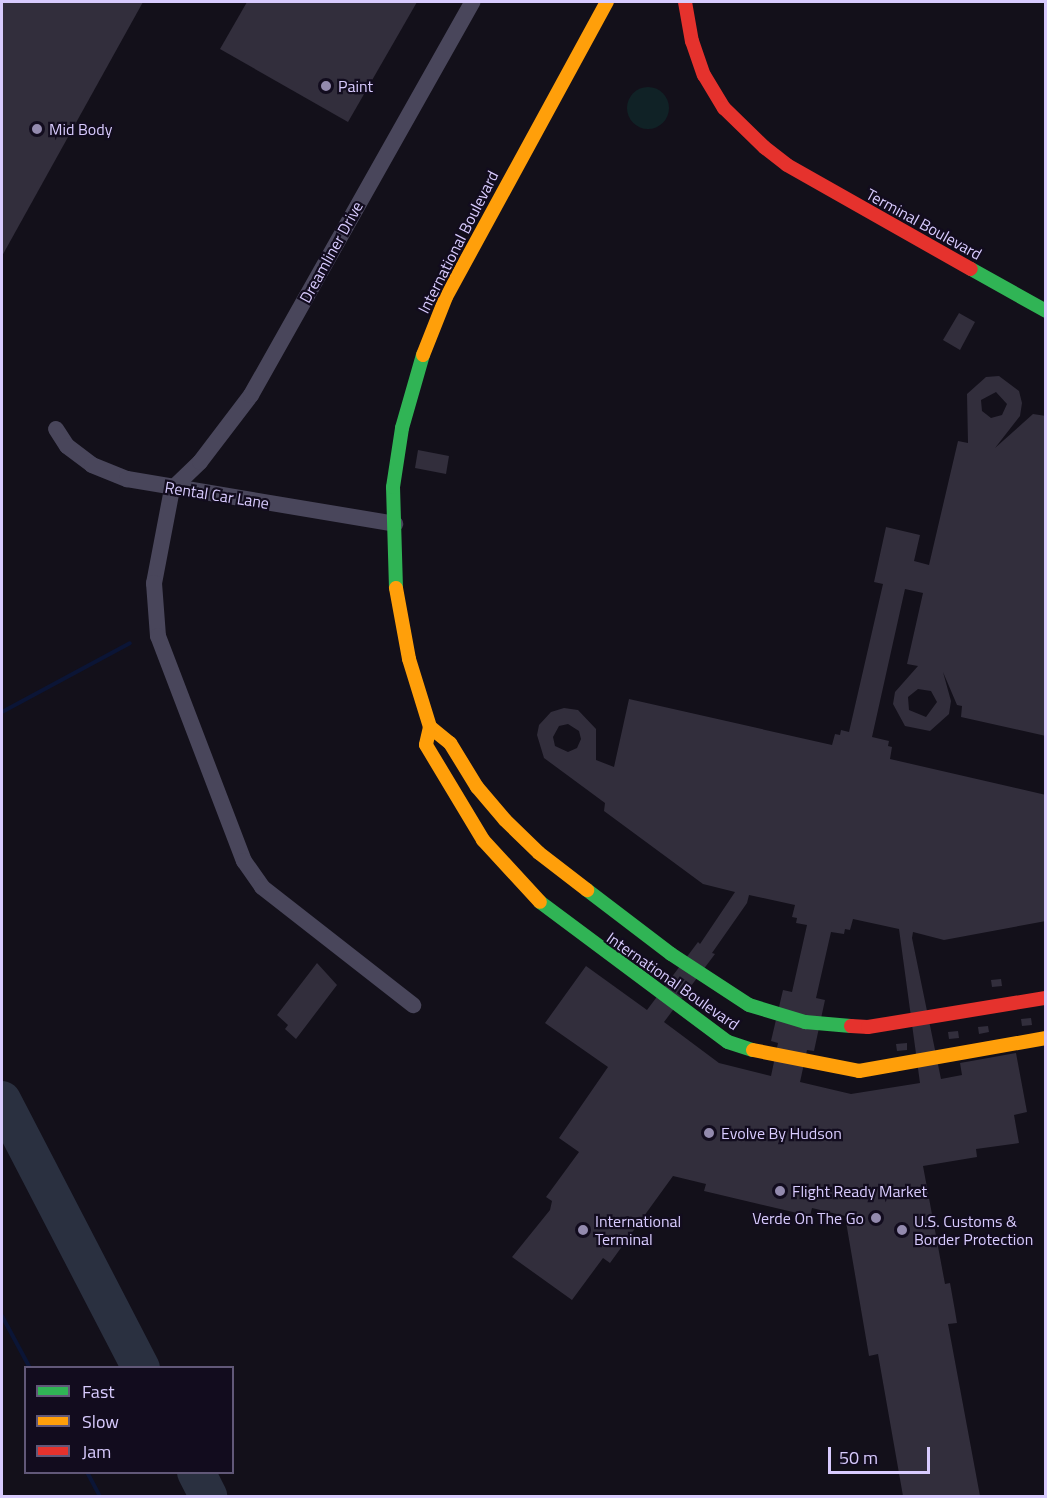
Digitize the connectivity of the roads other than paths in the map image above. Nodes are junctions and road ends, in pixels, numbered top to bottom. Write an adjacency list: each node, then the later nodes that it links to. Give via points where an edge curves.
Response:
1 (472, 2): 6 (street, Dreamliner Drive, via 251,395 200,462)
2 (607, 2): 7 (main road, International Boulevard, via 484,224 435,323 400,437 393,487)
3 (685, 2): 4 (main road, Terminal Boulevard, via 692,41 713,91 733,119 787,165)
4 (1046, 311)
5 (56, 429): 6 (street, Rental Car Lane, via 67,446 92,465)
6 (172, 489): 7 (street, Rental Car Lane); 10 (street, via 154,583 156,627 244,861 262,887)
7 (395, 524): 8 (main road, International Boulevard, via 399,613)
8 (430, 727): 9 (main road, International Boulevard, via 450,743 477,787 539,853 678,959 749,1005 790,1018 851,1028 915,1022); 11 (main road, International Boulevard, via 426,745 443,778 470,822 511,874 562,922 728,1042 768,1055 859,1071)
9 (1046, 998)
10 (413, 1005)
11 (1046, 1038)

